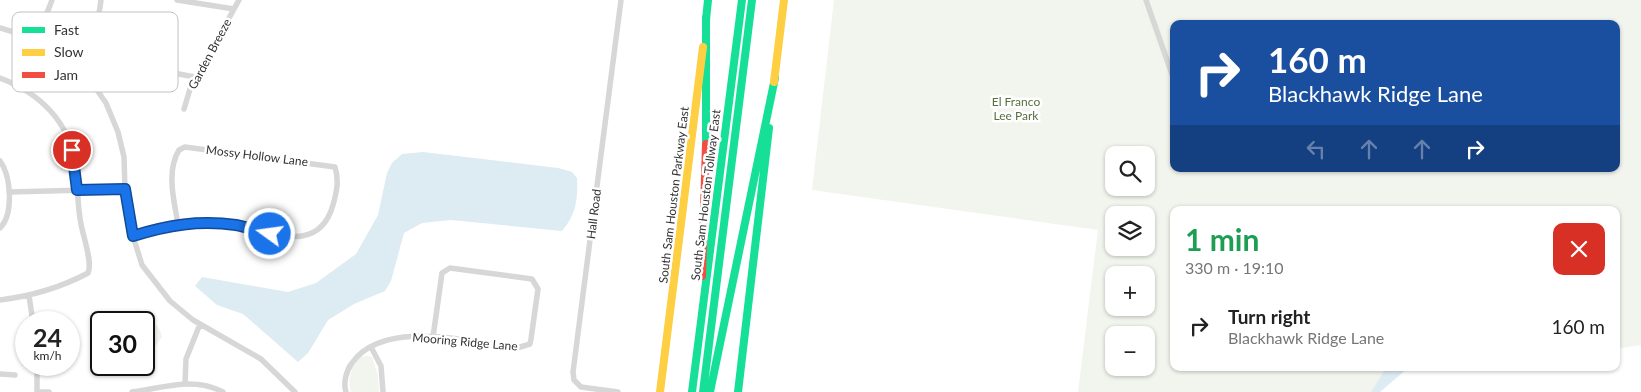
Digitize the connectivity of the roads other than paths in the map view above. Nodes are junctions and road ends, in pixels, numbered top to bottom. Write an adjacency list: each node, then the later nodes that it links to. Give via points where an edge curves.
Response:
1 (52, 0): 11 (street)
2 (177, 0): 10 (street)
3 (239, 0): 10 (street, Garden Breeze)
4 (621, 0): 49 (street, Hall Road, via 573,372 574,380 581,387)
5 (708, 0): 12 (main road, South Sam Houston Parkway East)
6 (742, 0): 35 (main road, South Sam Houston Tollway East)
7 (752, 0): 52 (main road, South Sam Houston Tollway East)
8 (784, 0): 19 (main road)
9 (1146, 0): 15 (street)
10 (234, 9): 17 (street, Garden Breeze)
11 (47, 12)
12 (706, 17): 35 (main road); 50 (main road, South Sam Houston Parkway East)
13 (0, 28): 14 (street)
14 (12, 32)
15 (1170, 69)
16 (178, 75): 17 (street)
17 (196, 77): 23 (street, Garden Breeze)
18 (0, 78): 20 (street)
19 (775, 78): 53 (main road); 54 (main road)
20 (12, 83)
21 (30, 92): 26 (street, via 61,123 72,150)
22 (98, 92): 25 (street, via 118,132 124,157)
23 (184, 109)
24 (0, 161): 27 (street)
25 (125, 189): 26 (street); 30 (street)
26 (77, 190): 27 (street); 31 (street, via 90,270 64,286)
27 (9, 192): 29 (street)
28 (178, 224): 28 (street, Mossy Hollow Lane, via 196,222 238,226 280,236 312,233 326,222 338,176 335,167 185,147 179,150 173,167 173,196); 30 (street)
29 (2, 225)
30 (133, 236): 34 (street, via 142,266 170,301)
31 (29, 296): 32 (street); 33 (street)
32 (0, 300)
33 (31, 311)
34 (200, 324): 41 (street, via 186,359); 47 (street, via 260,359)
35 (701, 324): 51 (main road, South Sam Houston Tollway East)
36 (433, 337): 36 (street, Mooring Ridge Lane, via 442,273 450,268 532,279 538,288 530,344 517,348); 37 (street, Mooring Ridge Lane, via 392,338)
37 (371, 347): 42 (street, Mooring Ridge Lane, via 350,365); 48 (street, via 381,366)
38 (0, 374): 39 (street)
39 (15, 375)
40 (37, 376): 43 (street)
41 (186, 383): 45 (street); 46 (street)
42 (344, 391)
43 (37, 392): 44 (street)
44 (49, 392)
45 (132, 392)
46 (223, 392)
47 (295, 392)
48 (383, 392)
49 (618, 392)
50 (660, 392)
51 (692, 392)
52 (703, 392)
53 (710, 392)
54 (738, 392)

